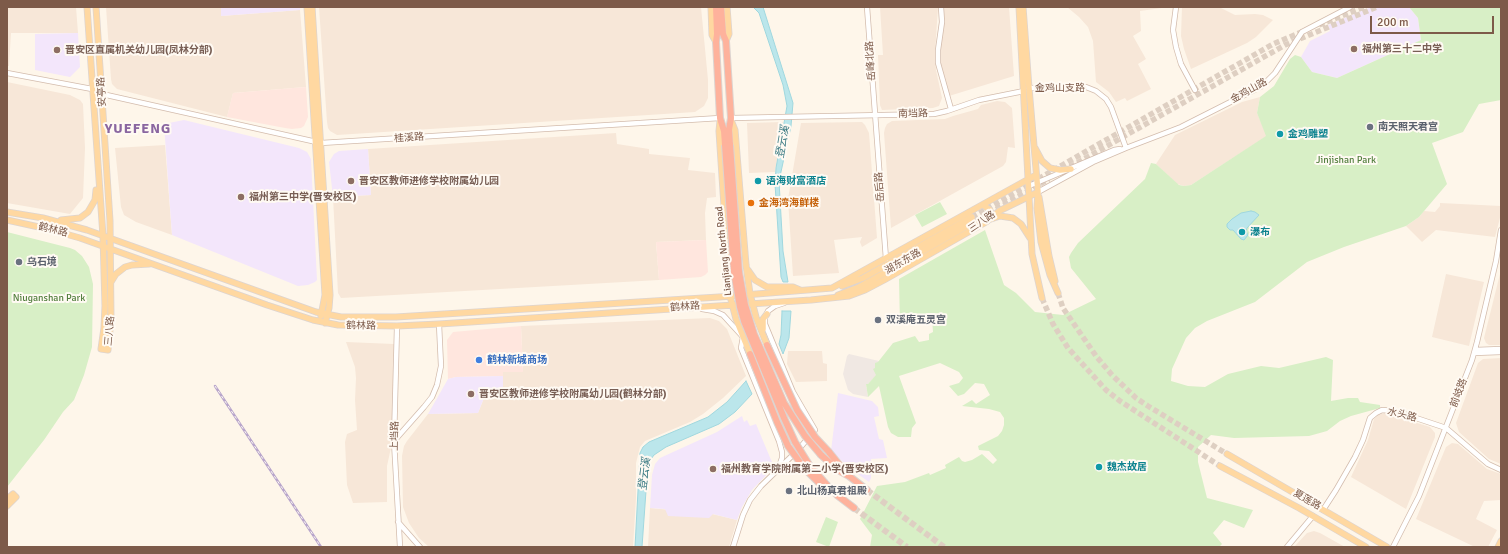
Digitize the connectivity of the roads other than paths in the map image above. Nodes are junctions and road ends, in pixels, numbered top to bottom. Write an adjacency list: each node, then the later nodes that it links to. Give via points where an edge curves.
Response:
1 (86, 7): 17 (main road, 安亭路)
2 (96, 7): 20 (main road, 安亭路)
3 (307, 7): 25 (main road)
4 (312, 7): 25 (main road)
5 (711, 7): 15 (main road, via 712,35)
6 (727, 7): 14 (main road)
7 (867, 7): 22 (street, 岳峰北路)
8 (941, 7): 21 (street, via 938,64)
9 (1019, 7): 18 (main road)
10 (1024, 7): 18 (main road)
11 (1176, 7): 19 (street, via 1173,24 1176,47 1181,64)
12 (1350, 7): 28 (street, 金鸡山路, via 1302,32 1265,84 1186,125)
13 (719, 10): 14 (highway, Lianjiang North Road); 15 (highway, Lianjiang North Road)
14 (726, 41): 24 (highway, Lianjiang North Road)
15 (716, 42): 23 (highway, Lianjiang North Road)
16 (7, 73): 17 (street)
17 (92, 89): 29 (main road, 安亭路)
18 (1026, 90): 21 (street, 南垱路); 27 (main road); 28 (street, 金鸡山支路, via 1086,87 1096,91 1111,107); 33 (main road)
19 (1195, 90)
20 (102, 94): 25 (street, 桂溪路); 44 (main road, 安亭路)
21 (951, 109): 22 (street, 南垱路, via 934,114)
22 (875, 115): 24 (street, 南垱路); 48 (street, 岳后路)
23 (720, 118): 25 (street, 桂溪路); 26 (highway, Lianjiang North Road); 56 (main road)
24 (730, 118): 26 (highway, Lianjiang North Road); 50 (main road, via 735,130)
25 (318, 143): 63 (main road)
26 (727, 145): 83 (highway, Lianjiang North Road, bridge, via 739,272 750,320 784,403 805,436 838,470); 84 (highway, Lianjiang North Road, bridge, via 734,272 744,321 795,442)
27 (1034, 145): 30 (main road, via 1042,161 1050,168); 31 (main road)
28 (1126, 148): 30 (street, via 1114,150); 34 (street)
29 (97, 150): 40 (main road, via 97,195 92,207 80,218); 43 (main road, 安亭路)
30 (1071, 169): 32 (street)
31 (1036, 175): 32 (main road); 33 (main road, 三八路)
32 (1037, 182): 33 (street); 34 (main road)
33 (1028, 183): 35 (main road); 36 (main road, 三八路)
34 (1038, 192): 35 (main road, 三八路); 54 (main road, via 1036,208 1041,242)
35 (1029, 196): 38 (main road, 三八路, via 999,211); 45 (main road)
36 (983, 205): 38 (main road, via 990,210); 48 (main road, 三八路)
37 (7, 212): 40 (main road, 鹤林路)
38 (991, 218): 41 (main road, 三八路)
39 (7, 220): 46 (main road, 鹤林路, via 48,229)
40 (54, 221): 43 (main road, 鹤林路)
41 (986, 222): 45 (main road, via 1000,216 1012,218 1021,224); 57 (main road, 三八路, via 865,290 849,296)
42 (1501, 230): 72 (street, 前岐路)
43 (103, 236): 44 (main road, 鹤林路); 46 (main road, 安亭路)
44 (110, 238): 47 (main road, 安亭路); 63 (main road, 鹤林路)
45 (1031, 239): 58 (main road)
46 (103, 246): 47 (main road, 鹤林路); 51 (main road, 三八路, via 105,306 102,349 108,350)
47 (110, 248): 49 (main road, 鹤林路); 51 (main road, 三八路)
48 (886, 259): 52 (main road, 三八路)
49 (154, 264): 51 (main road, via 129,266 119,272); 65 (main road, 鹤林路, via 267,305)
50 (746, 265): 53 (main road, via 755,280 765,286 793,287); 55 (main road)
51 (111, 282)
52 (832, 288): 53 (main road, 三八路); 57 (main road, 湖东东路, via 863,278 973,219 865,284)
53 (804, 291): 55 (main road, 三八路)
54 (1058, 293)
55 (750, 294): 56 (main road, 三八路); 60 (main road)
56 (730, 296): 61 (main road); 63 (main road, 鹤林路, via 403,316 341,317)
57 (830, 298): 59 (main road, 三八路)
58 (1042, 298)
59 (793, 301): 60 (main road, 三八路); 64 (street, via 775,306)
60 (752, 303): 61 (main road, 鹤林路); 69 (main road)
61 (732, 304): 62 (main road, 鹤林路); 68 (main road)
62 (688, 307): 66 (main road, 鹤林路); 68 (street, via 718,313 725,317)
63 (325, 314): 65 (main road)
64 (767, 314): 69 (main road, via 762,326); 78 (street, via 765,324 779,359 793,392 815,428 815,432)
65 (323, 322): 67 (main road, 鹤林路, via 347,326)
66 (439, 324): 67 (main road, 鹤林路); 76 (street, via 441,366 437,385 432,397)
67 (397, 326): 76 (street, 上垱路)
68 (742, 337): 74 (main road); 77 (street, via 740,348)
69 (764, 337): 70 (main road)
70 (767, 345): 83 (highway, bridge, via 797,410 815,437)
71 (1501, 349): 72 (street)
72 (1474, 352): 73 (street); 75 (street, 前岐路)
73 (1501, 352)
74 (750, 354): 84 (highway, bridge, via 788,446 804,468)
75 (1446, 428): 82 (street, 水头路, via 1488,464); 89 (street, 水头路, via 1392,411 1382,410 1376,413 1370,418 1360,448 1348,471); 99 (street, 前岐路, via 1416,503)
76 (394, 441): 91 (street, 上垱路)
77 (779, 441): 78 (street, via 784,449); 81 (street, via 782,456)
78 (796, 452): 81 (street)
79 (1227, 454): 89 (main road, 夏莲路)
80 (1220, 466): 90 (main road, 夏莲路)
81 (777, 470): 95 (street, via 747,504)
82 (1501, 470)
83 (849, 476): 85 (highway, Lianjiang North Road)
84 (823, 485): 88 (highway)
85 (867, 490)
86 (7, 499): 87 (main road, via 14,496)
87 (7, 506)
88 (854, 508)
89 (1323, 510): 98 (main road, 夏莲路)
90 (1313, 516): 96 (street); 97 (main road, 夏莲路)
91 (398, 522): 93 (street, 上垱路); 94 (street)
92 (1501, 541): 100 (main road)
93 (400, 547)
94 (420, 547)
95 (733, 547)
96 (1287, 547)
97 (1366, 547)
98 (1387, 547)
99 (1393, 547)
100 (1498, 547)

